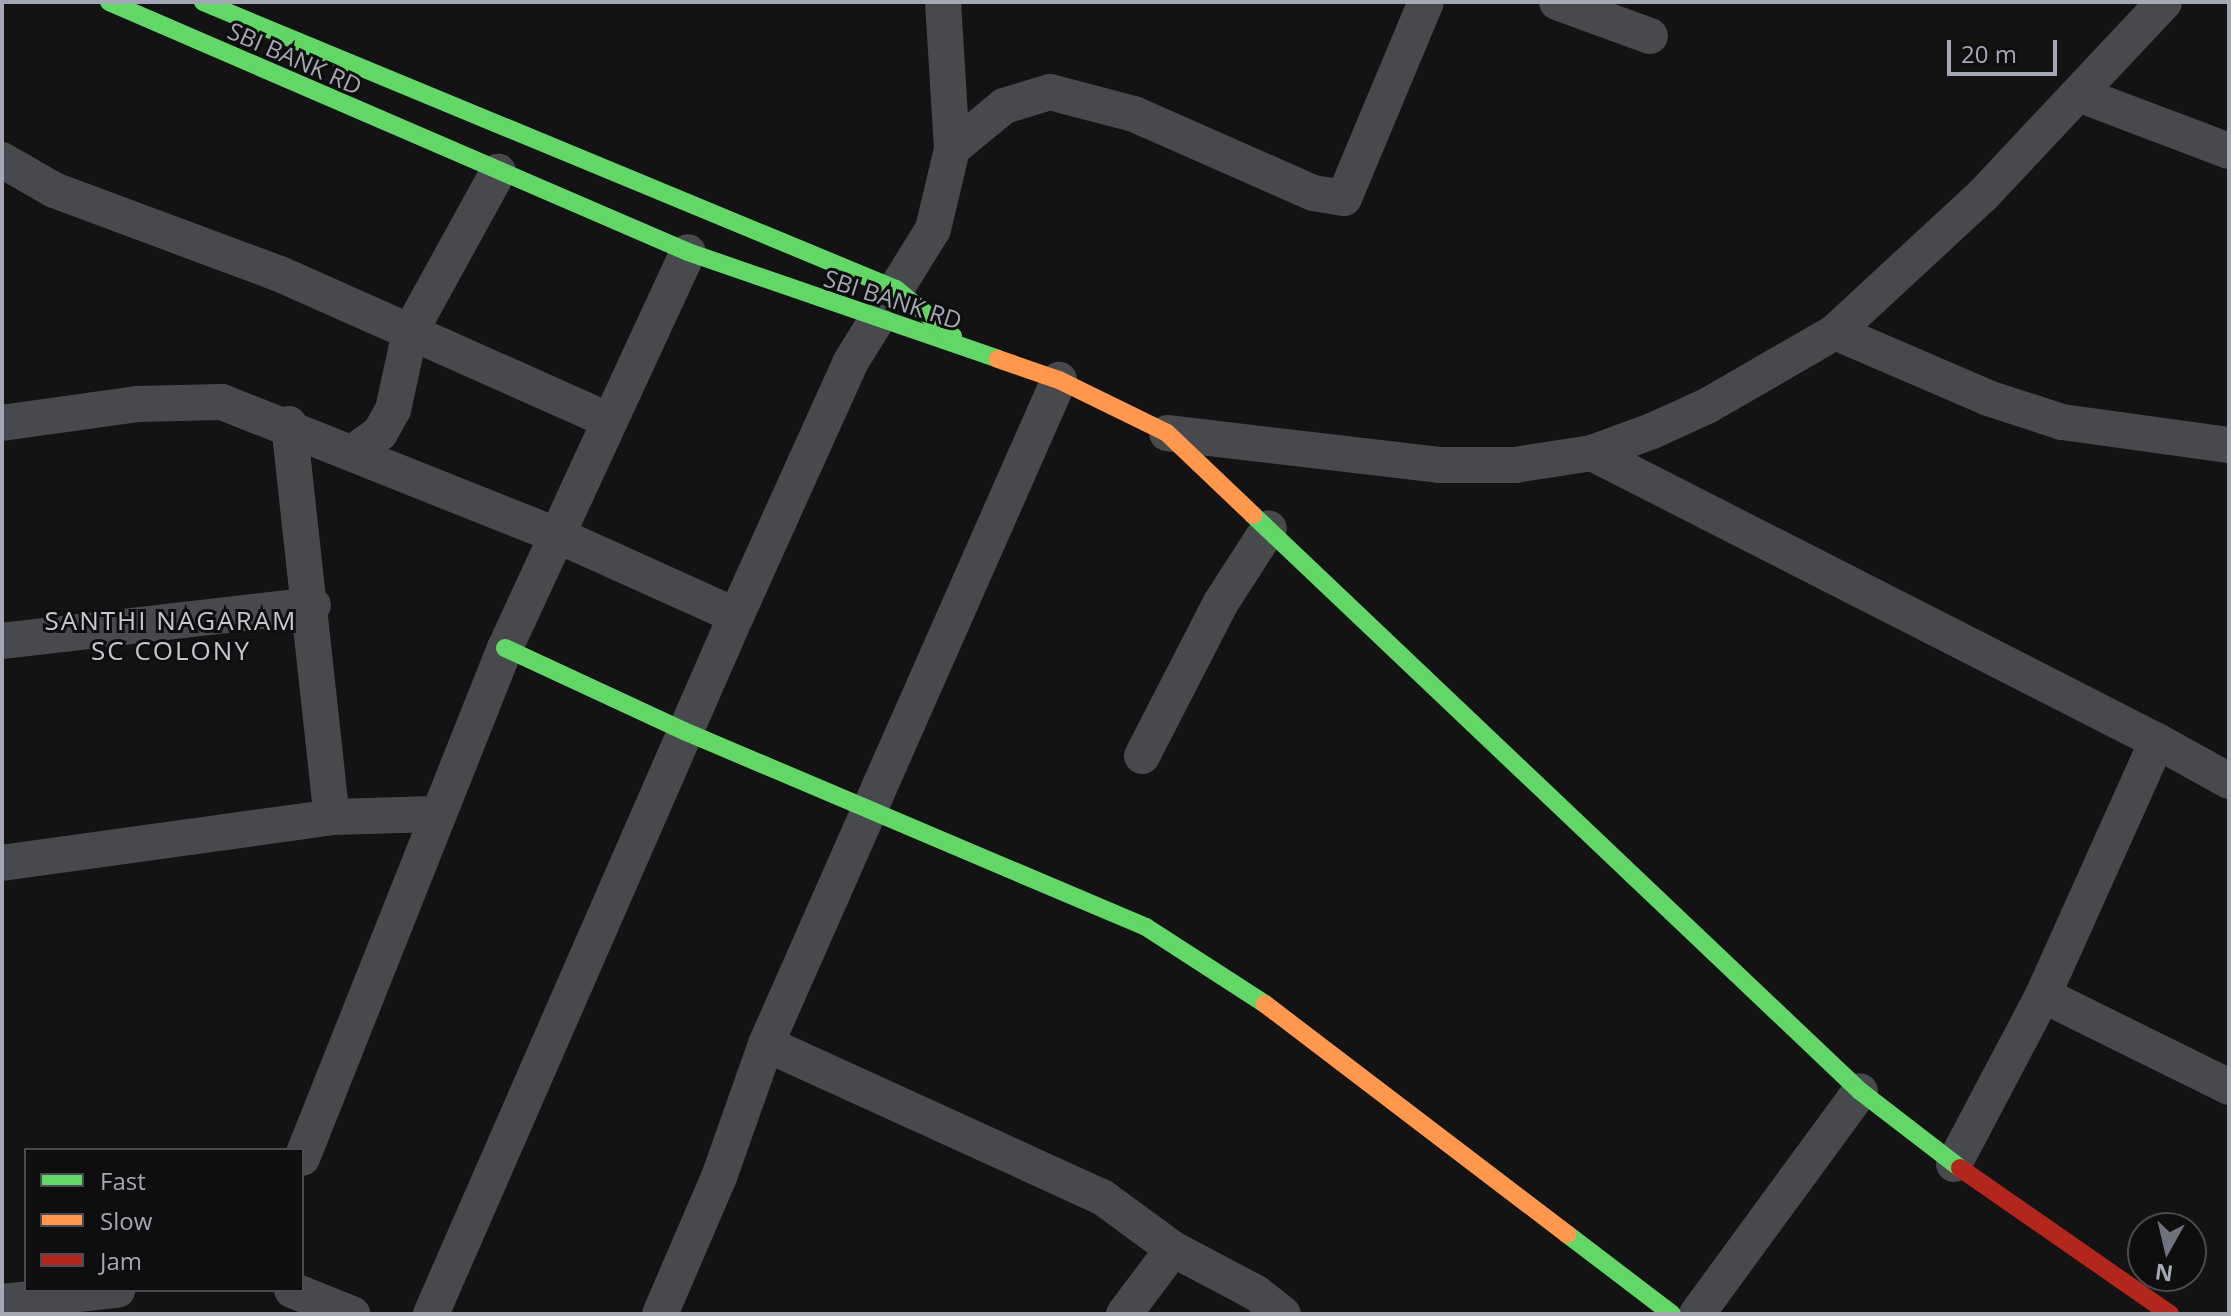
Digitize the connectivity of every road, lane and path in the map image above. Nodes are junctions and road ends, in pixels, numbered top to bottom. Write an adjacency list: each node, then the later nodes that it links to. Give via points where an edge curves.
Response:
1 (109, 2): 12 (street, SBI BANK RD)
2 (203, 2): 14 (street, SBI BANK RD)
3 (943, 2): 9 (street)
4 (1426, 2): 9 (street, via 1344,198 1313,193 1134,114 1050,92 1004,106)
5 (1557, 2): 7 (street)
6 (2164, 2): 8 (street)
7 (1650, 36)
8 (2078, 94): 10 (street); 17 (street, via 1982,196)
9 (952, 149): 14 (street, via 933,229)
10 (2229, 151)
11 (2, 160): 16 (street, via 54,190 174,231)
12 (498, 172): 13 (street, SBI BANK RD); 16 (street)
13 (688, 252): 15 (street, SBI BANK RD); 20 (street)
14 (896, 289): 18 (street, SBI BANK RD)
15 (876, 321): 18 (street, SBI BANK RD); 30 (street, via 850,363)
16 (410, 332): 20 (street); 25 (street, via 393,410 380,433)
17 (1835, 332): 24 (street, via 1988,398 2062,422); 26 (street, via 1707,406)
18 (970, 350): 19 (street)
19 (1059, 380): 23 (street); 37 (street)
20 (610, 421): 28 (street)
21 (2, 423): 22 (street, via 201,400)
22 (289, 424): 25 (street); 29 (street)
23 (1167, 433): 26 (street, via 1439,465 1515,465); 27 (street)
24 (2227, 445)
25 (355, 451): 28 (street)
26 (1592, 453): 34 (street)
27 (1269, 528): 35 (street, via 1220,604); 44 (street)
28 (557, 535): 30 (street); 32 (street)
29 (313, 605): 31 (street); 39 (street)
30 (736, 616): 33 (street)
31 (2, 641)
32 (505, 648): 33 (street); 38 (street)
33 (684, 731): 37 (street); 52 (street)
34 (2157, 741): 36 (street); 41 (street)
35 (1142, 756)
36 (2229, 781)
37 (867, 811): 42 (street); 56 (street, via 1146,927 1228,976)
38 (436, 814): 39 (street); 45 (street)
39 (332, 817): 40 (street)
40 (2, 863)
41 (2043, 995): 43 (street); 46 (street)
42 (766, 1044): 47 (street, via 1102,1197); 53 (street, via 719,1177)
43 (2229, 1087)
44 (1860, 1091): 46 (street); 57 (street)
45 (304, 1153)
46 (1954, 1164): 58 (street)
47 (1173, 1249): 54 (street); 55 (street, via 1256,1293)
48 (98, 1292): 50 (street)
49 (297, 1292): 51 (street)
50 (2, 1302)
51 (352, 1314)
52 (431, 1314)
53 (660, 1314)
54 (1124, 1314)
55 (1283, 1314)
56 (1672, 1314)
57 (1697, 1314)
58 (2170, 1314)

